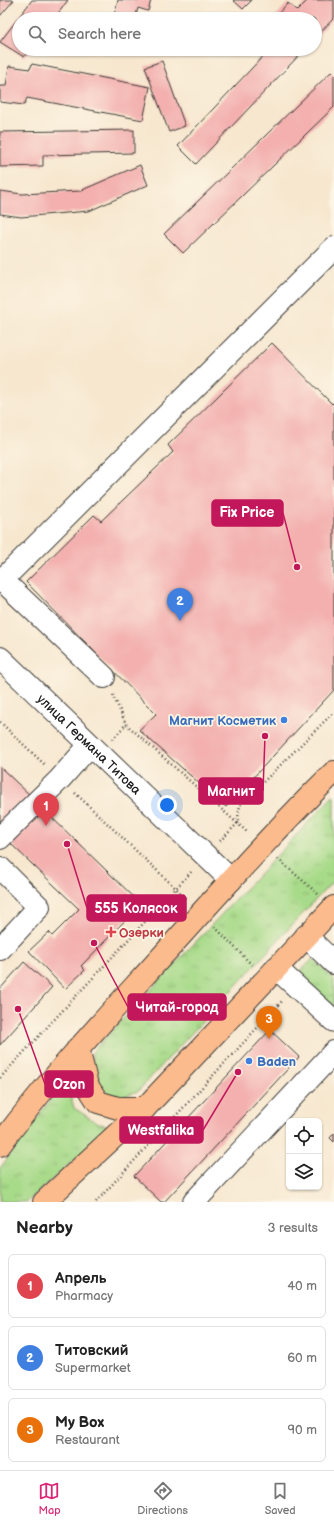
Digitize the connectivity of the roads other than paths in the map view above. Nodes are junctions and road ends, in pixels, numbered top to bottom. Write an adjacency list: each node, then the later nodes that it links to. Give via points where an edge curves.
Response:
1 (334, 248): 2 (street)
2 (1, 581): 4 (street)
3 (0, 658): 5 (street, улица Германа Титова)
4 (104, 676)
5 (90, 745): 7 (street, via 60,779); 9 (street, улица Германа Титова)
6 (334, 772): 9 (highway)
7 (0, 838)
8 (0, 868): 12 (street, via 39,907)
9 (231, 880): 16 (highway)
10 (334, 907): 11 (highway)
11 (306, 936): 13 (street); 14 (highway)
12 (0, 949)
13 (334, 963)
14 (271, 974): 15 (street); 18 (highway)
15 (334, 1021)
16 (78, 1048): 18 (highway, via 87,1084 98,1102 118,1108); 19 (highway)
17 (334, 1052): 21 (street)
18 (145, 1108): 20 (highway)
19 (4, 1137)
20 (44, 1202)
21 (194, 1202)

